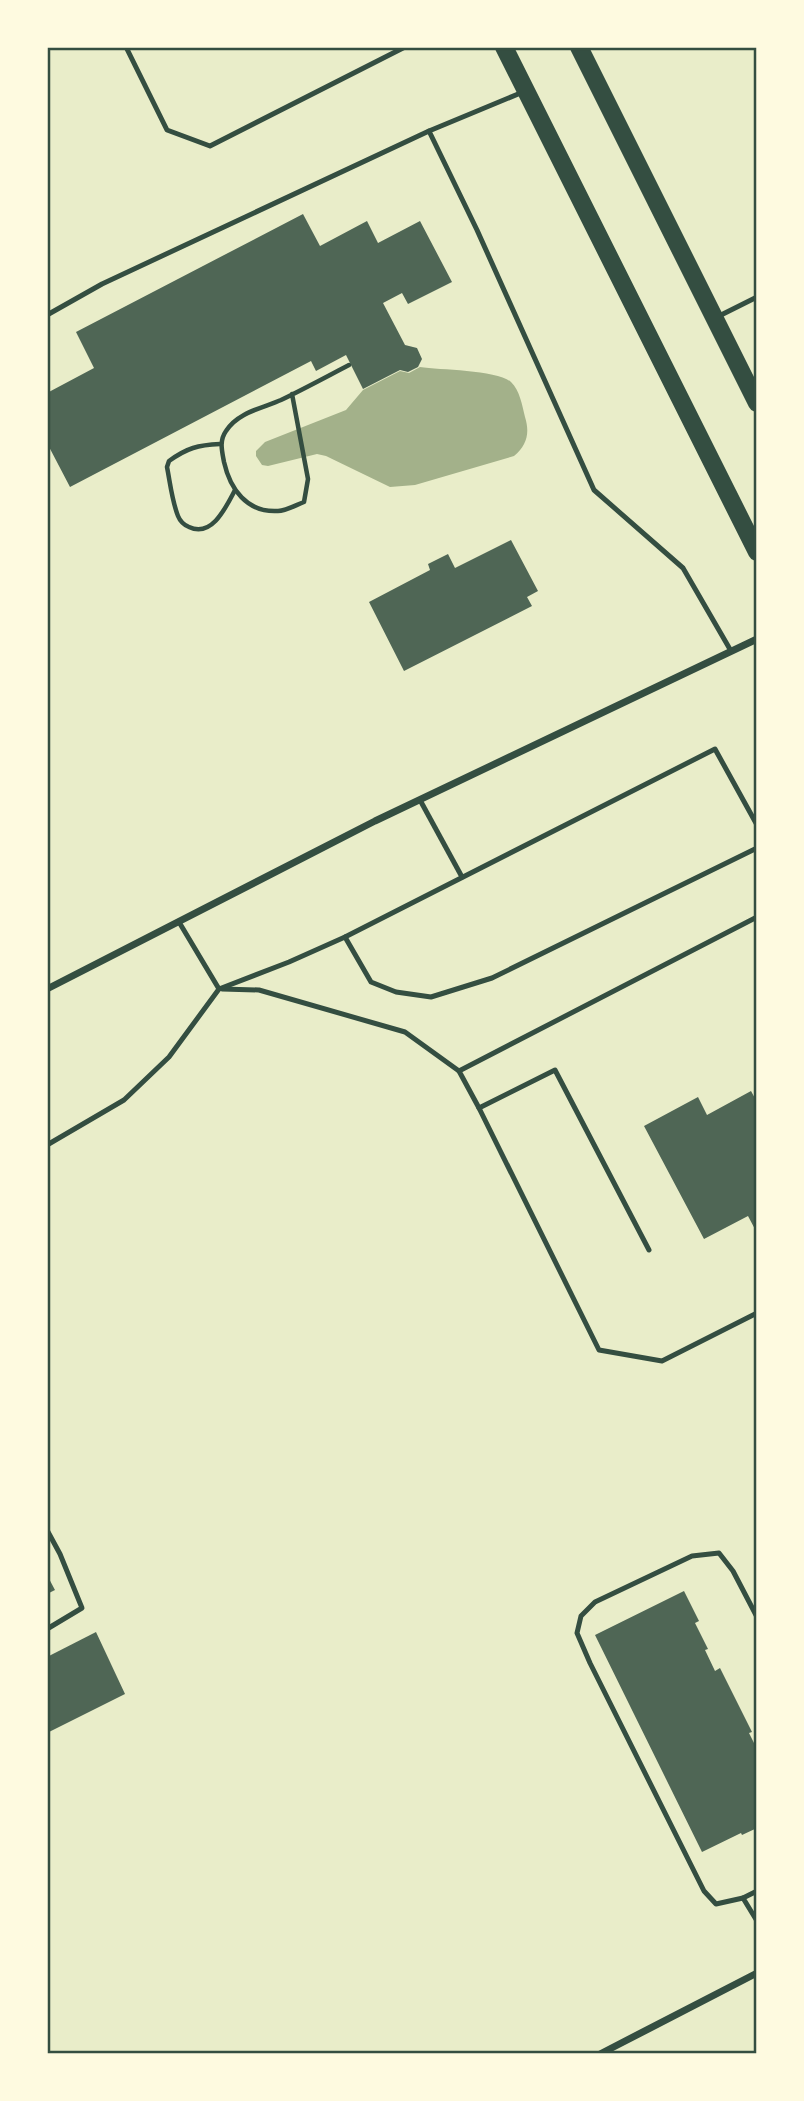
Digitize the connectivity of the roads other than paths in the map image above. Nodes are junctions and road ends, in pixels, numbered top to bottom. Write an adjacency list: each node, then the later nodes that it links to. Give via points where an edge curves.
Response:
1 (126, 47): 2 (lane, via 167,130 210,146)
2 (405, 47)
3 (504, 47): 5 (main road)
4 (579, 47): 9 (main road)
5 (526, 91): 6 (lane); 11 (main road)
6 (429, 131): 8 (lane, via 102,284); 13 (lane, via 594,490 683,568)
7 (757, 297): 9 (lane)
8 (47, 315)
9 (714, 318): 10 (main road)
10 (757, 403)
11 (757, 552)
12 (757, 639): 13 (street)
13 (731, 651): 14 (street)
14 (420, 800): 17 (lane); 19 (street)
15 (757, 825): 17 (lane, via 715,750)
16 (757, 848): 20 (lane, via 492,978 431,997 396,992 371,982)
17 (462, 877): 20 (lane)
18 (757, 917): 23 (lane)
19 (179, 922): 21 (street); 22 (lane)
20 (345, 937): 22 (lane)
21 (47, 989)
22 (219, 989): 23 (lane, via 259,990 405,1032); 25 (lane, via 169,1058 124,1100)
23 (459, 1071): 24 (lane)
24 (479, 1108): 26 (lane, via 555,1070); 27 (lane, via 599,1350 662,1361)
25 (47, 1146)
26 (649, 1250)
27 (757, 1313)
28 (47, 1530): 30 (lane, via 82,1608)
29 (757, 1617): 32 (lane, via 719,1553 692,1556 595,1602 582,1616 577,1633 705,1891 716,1904)
30 (47, 1629)
31 (757, 1891): 32 (lane)
32 (743, 1898): 33 (lane)
33 (757, 1921)
34 (757, 1973): 35 (street)
35 (600, 2054)

